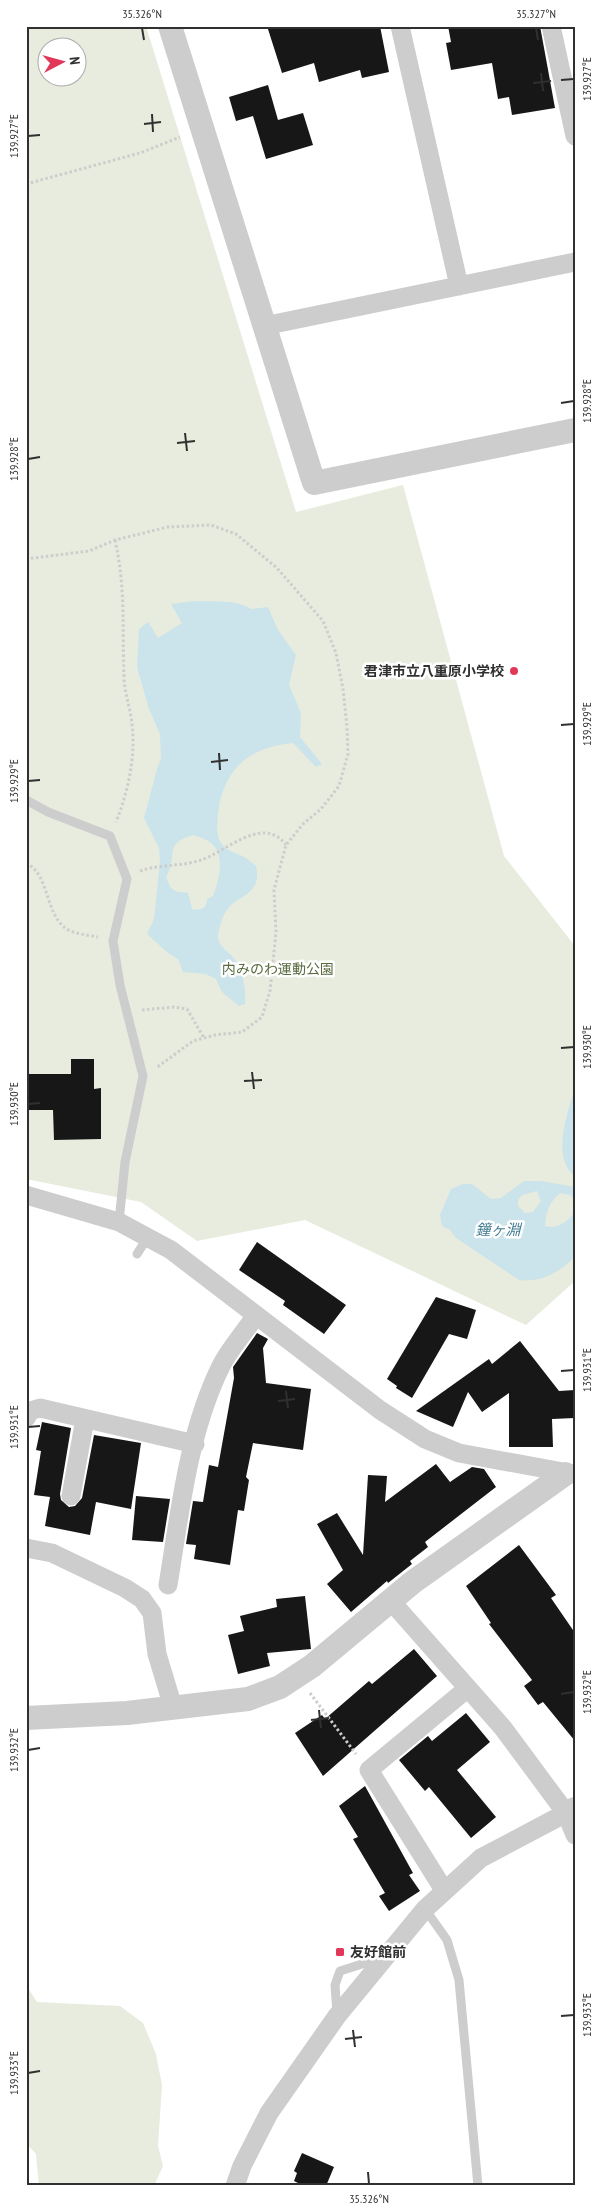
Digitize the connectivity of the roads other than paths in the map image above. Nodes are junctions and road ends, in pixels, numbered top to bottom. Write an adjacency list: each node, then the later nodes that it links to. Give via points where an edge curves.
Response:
1 (170, 26): 7 (street)
2 (400, 26): 6 (street)
3 (551, 26): 4 (street)
4 (575, 136)
5 (575, 262): 6 (street)
6 (459, 286): 7 (street)
7 (264, 326): 8 (street, via 314,483)
8 (575, 430)
9 (26, 800): 11 (lane, via 110,836 127,880 113,941 120,986 143,1076 125,1162)
10 (26, 1195): 11 (street)
11 (119, 1222): 12 (street)
12 (148, 1238): 13 (lane); 14 (street, via 171,1250)
13 (138, 1254)
14 (256, 1315): 17 (street, via 222,1364 205,1403); 18 (street, via 380,1410 425,1439 459,1453)
15 (26, 1418): 16 (street, via 30,1411 40,1408)
16 (86, 1419): 17 (street); 19 (street)
17 (195, 1444): 21 (street)
18 (570, 1474): 22 (street)
19 (72, 1496)
20 (26, 1548): 24 (street, via 52,1553 142,1599 152,1613 157,1654)
21 (168, 1585)
22 (390, 1600): 23 (street); 24 (street, via 312,1666 280,1687 248,1700)
23 (468, 1688): 26 (street); 28 (street, via 369,1770)
24 (173, 1707): 25 (street, via 127,1713)
25 (26, 1718)
26 (571, 1811): 27 (street); 28 (street, via 481,1858)
27 (575, 1835)
28 (444, 1890): 29 (street)
29 (425, 1909): 30 (street); 33 (lane, via 447,1940 459,1980)
30 (386, 1956): 31 (street); 31 (lane, via 340,1971 335,1985)
31 (337, 2016): 32 (street, via 269,2113)
32 (235, 2186)
33 (478, 2186)

